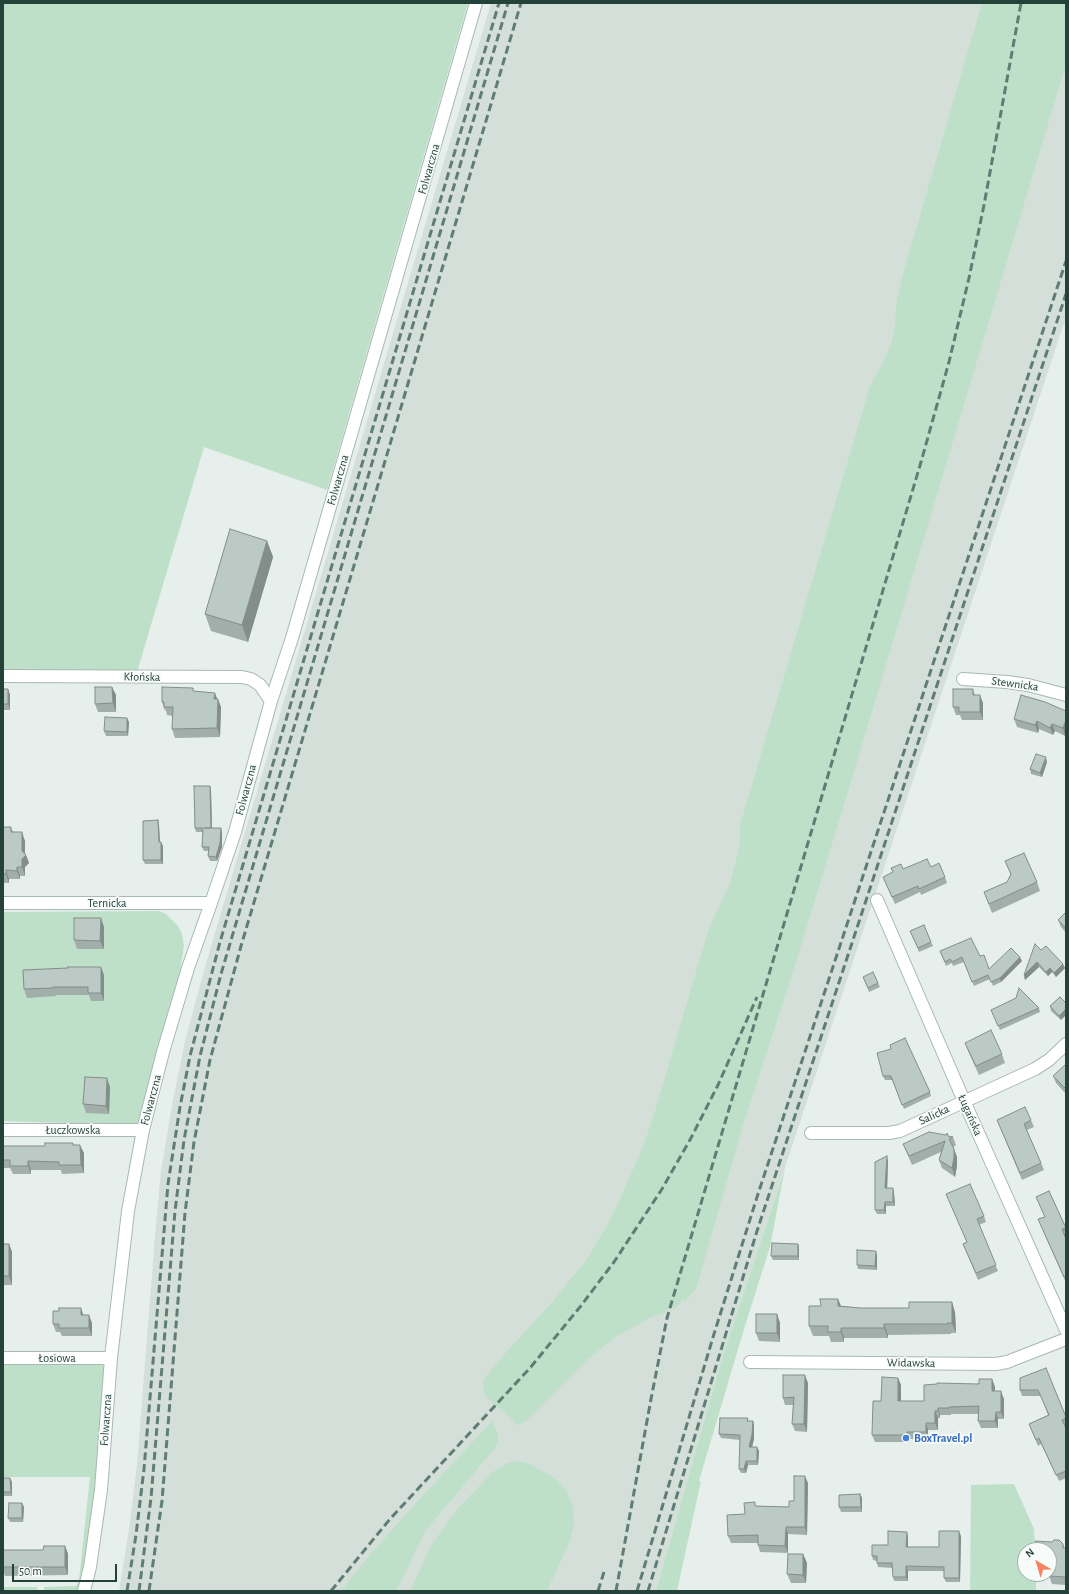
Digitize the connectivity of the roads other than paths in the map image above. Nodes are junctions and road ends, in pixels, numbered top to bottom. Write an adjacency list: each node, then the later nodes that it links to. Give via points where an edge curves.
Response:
1 (476, 3): 5 (street, Folwarczna, via 292,638)
2 (3, 676): 5 (street, Kłońska, via 242,677 260,685)
3 (963, 679): 4 (street, Stewnicka, via 1021,684)
4 (1066, 695)
5 (271, 701): 8 (street, Folwarczna, via 235,832)
6 (877, 900): 10 (street, Ługańska)
7 (3, 903): 8 (street, Ternicka)
8 (212, 903): 12 (street, Folwarczna, via 188,968)
9 (1066, 1044): 10 (street, Salicka, via 1036,1069)
10 (964, 1101): 13 (street, Salicka, via 889,1133); 14 (street, Ługańska)
11 (3, 1130): 12 (street, Łuczkowska)
12 (143, 1130): 17 (street, Folwarczna, via 128,1211)
13 (811, 1133)
14 (1066, 1330)
15 (1066, 1339): 18 (street, Widawska, via 996,1364)
16 (3, 1358): 17 (street, Łosiowa)
17 (111, 1358): 19 (street, Folwarczna, via 101,1490)
18 (750, 1362)
19 (84, 1591)

